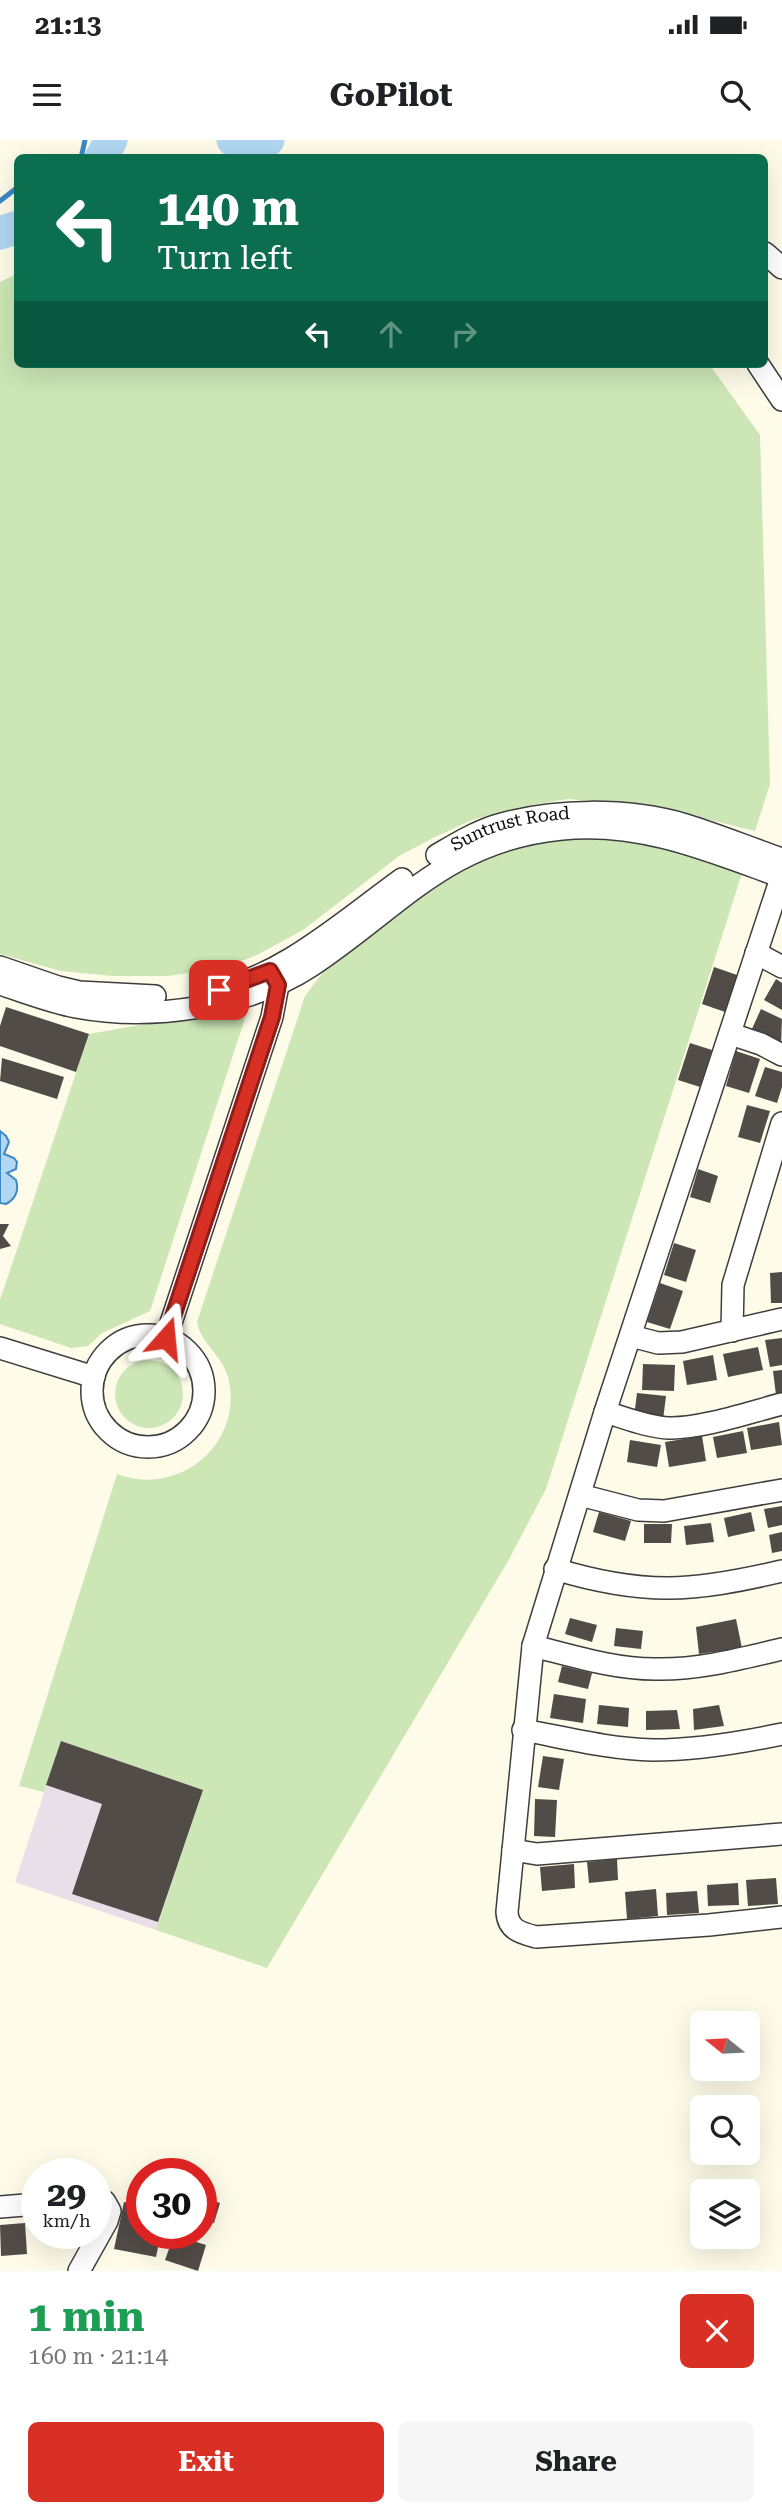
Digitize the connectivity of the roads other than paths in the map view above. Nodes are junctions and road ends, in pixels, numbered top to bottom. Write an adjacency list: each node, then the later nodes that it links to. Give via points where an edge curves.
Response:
1 (768, 256): 2 (street)
2 (782, 268)
3 (762, 368): 4 (street)
4 (779, 386)
5 (782, 859): 10 (street, Suntrust Road, via 685,825 621,814 560,815 496,826 425,863)
6 (782, 876): 7 (street); 10 (street, Suntrust Road, via 683,841 641,832 596,828 528,835 487,846 443,868 311,965)
7 (756, 953): 8 (street); 12 (street)
8 (782, 967)
9 (0, 968): 10 (street, via 79,992 140,996 219,990)
10 (274, 978): 11 (street, via 247,997 223,1003 139,1011 78,1007); 18 (street, via 272,1017)
11 (0, 984)
12 (731, 1034): 13 (street); 17 (street)
13 (782, 1055)
14 (782, 1123): 16 (street, via 733,1285)
15 (782, 1319): 16 (street)
16 (732, 1331): 17 (street, via 682,1342 658,1343)
17 (631, 1336): 22 (street)
18 (166, 1338): 20 (street, via 139,1336 121,1342 101,1360); 20 (street, via 194,1359 204,1391 194,1423 174,1441 141,1447 117,1438 96,1412)
19 (0, 1348): 20 (street)
20 (93, 1377)
21 (782, 1404): 22 (street, via 671,1428)
22 (605, 1412): 24 (street)
23 (782, 1490): 24 (street, via 664,1511 638,1510)
24 (580, 1495): 25 (street)
25 (555, 1569): 26 (street, via 594,1581 656,1589 687,1589); 27 (street)
26 (782, 1571)
27 (533, 1646): 28 (street, via 619,1666 655,1669 721,1663); 29 (street)
28 (782, 1649)
29 (523, 1730): 30 (street, via 650,1750 728,1746); 32 (street)
30 (782, 1734)
31 (782, 1833): 32 (street, via 537,1854)
32 (513, 1850): 33 (street, via 508,1922 513,1929 536,1937)
33 (782, 1917)
34 (21, 2205): 35 (street)
35 (0, 2207)
36 (91, 2249): 37 (street)
37 (79, 2271)

